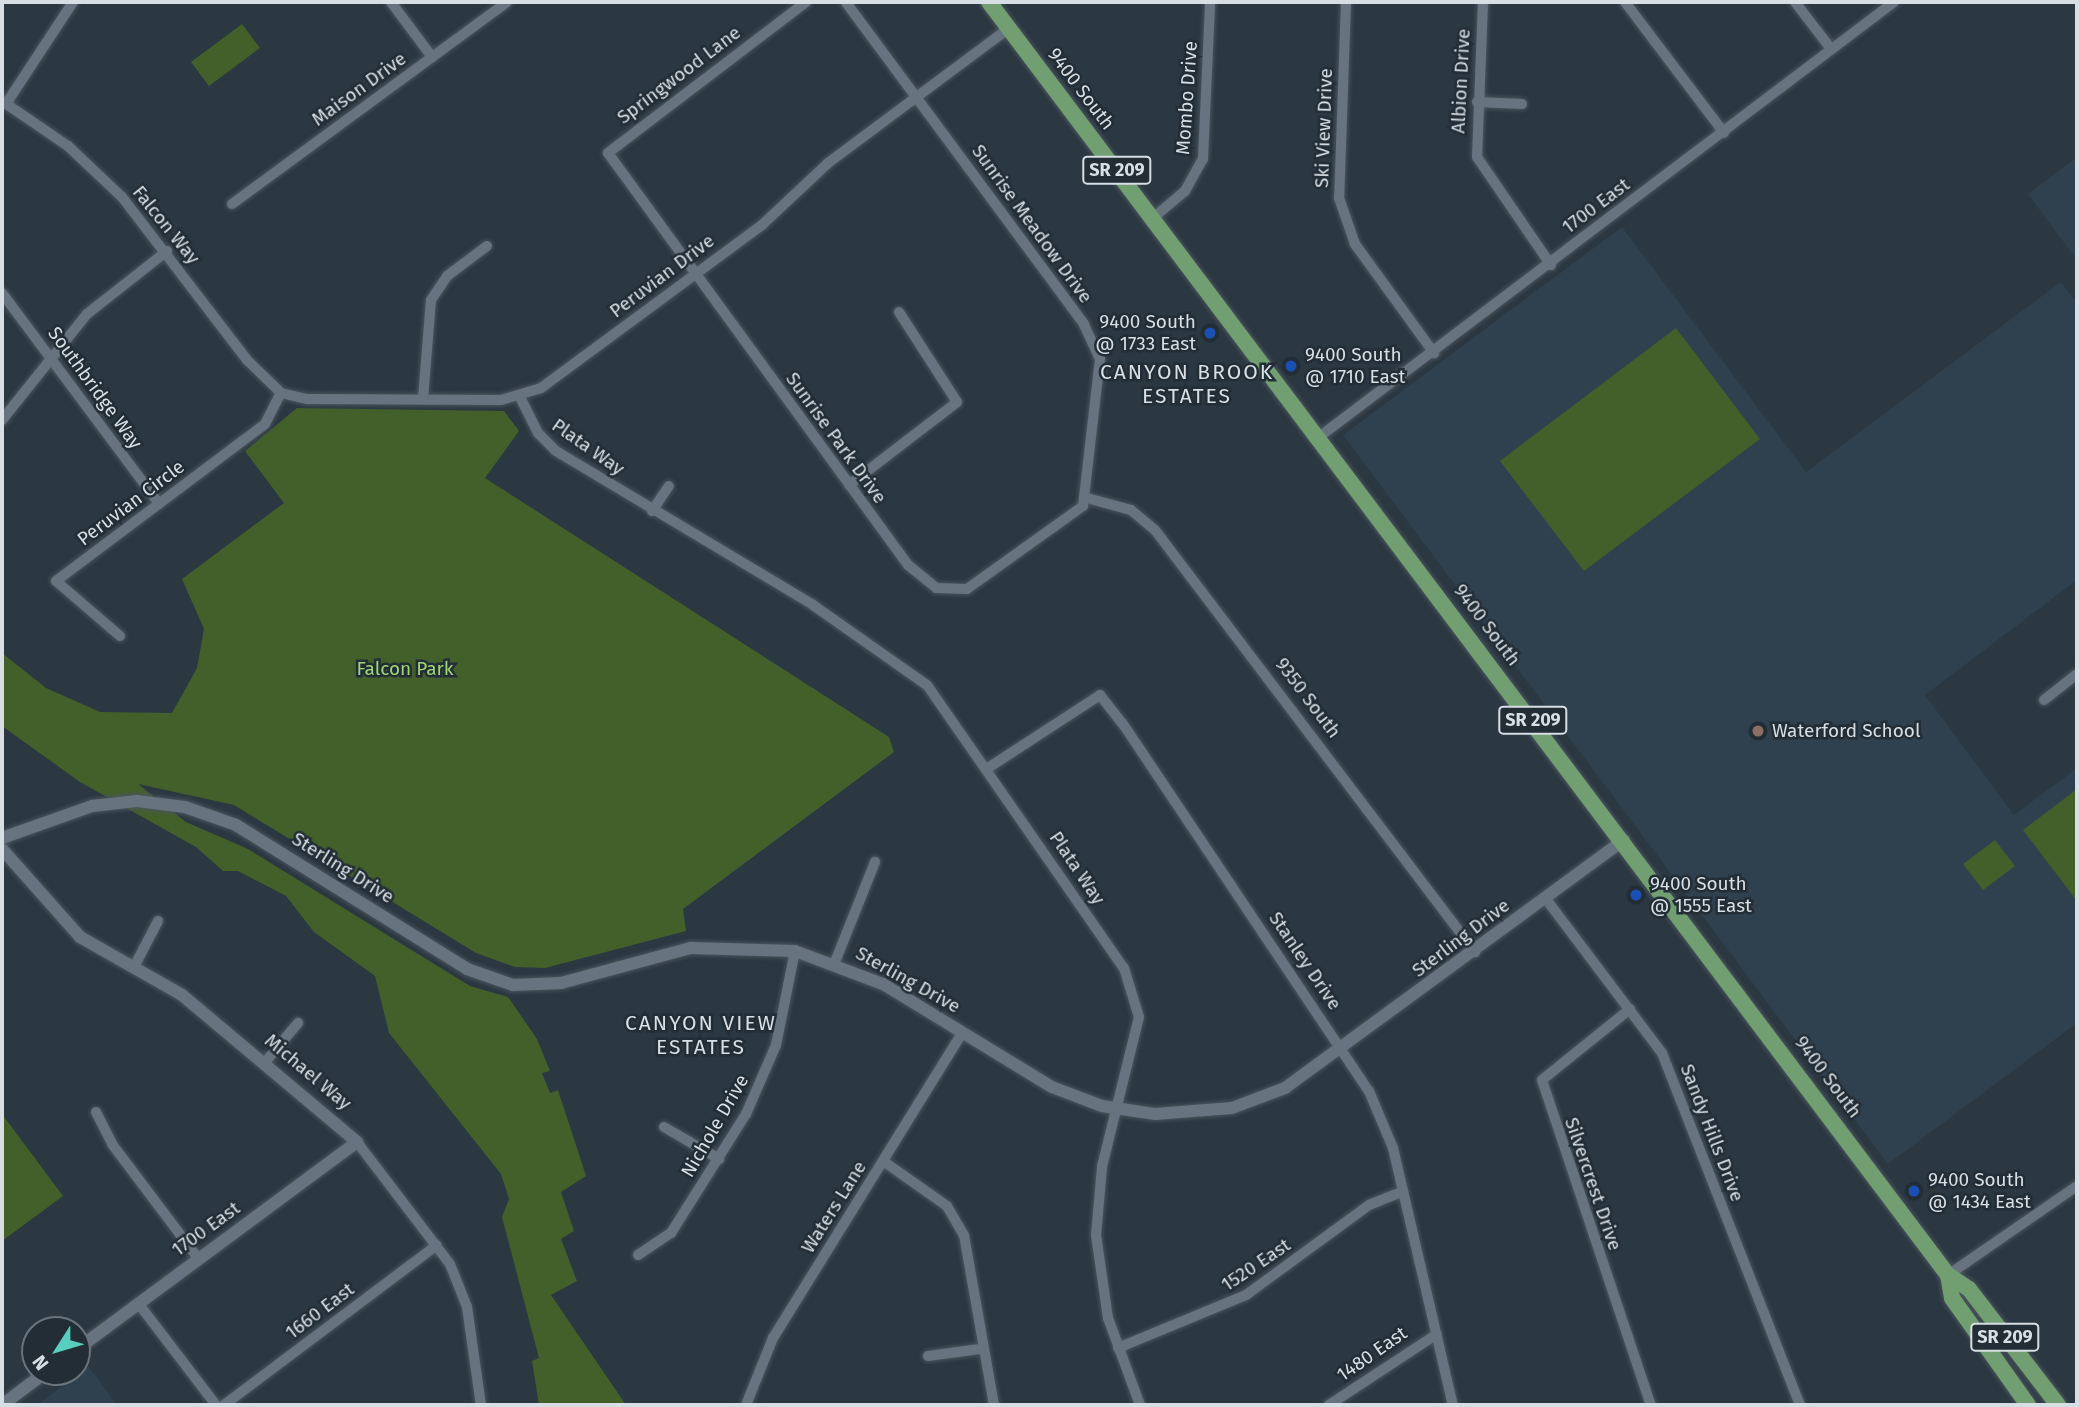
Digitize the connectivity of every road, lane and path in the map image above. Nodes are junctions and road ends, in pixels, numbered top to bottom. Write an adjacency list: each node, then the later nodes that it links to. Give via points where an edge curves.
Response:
1 (73, 2): 18 (street)
2 (391, 2): 15 (street)
3 (507, 2): 15 (street, Maison Drive)
4 (806, 2): 21 (street, Springwood Lane)
5 (846, 2): 16 (street, Sunrise Meadow Drive)
6 (989, 2): 13 (main road, 9400 South / SR 209)
7 (1210, 2): 23 (street, Mombo Drive, via 1203,159 1185,191)
8 (1346, 2): 30 (street, Ski View Drive, via 1339,198 1354,244)
9 (1483, 2): 17 (street, Albion Drive)
10 (1626, 2): 20 (street)
11 (1795, 2): 14 (street)
12 (1894, 2): 14 (street, 1700 East)
13 (1009, 27): 16 (street, Peruvian Drive); 23 (main road, 9400 South / SR 209)
14 (1831, 49): 20 (street, 1700 East)
15 (432, 57): 22 (street, Maison Drive)
16 (916, 97): 27 (street, Peruvian Drive); 39 (street, Sunrise Meadow Drive, via 1094,341 1100,377)
17 (1478, 102): 19 (street); 26 (street, Albion Drive, via 1475,141 1483,172)
18 (4, 103): 25 (street, Falcon Way, via 96,171)
19 (1522, 104)
20 (1724, 133): 26 (street, 1700 East)
21 (608, 153): 27 (street, Sunrise Park Drive)
22 (232, 204)
23 (1153, 218): 36 (main road, 9400 South / SR 209)
24 (487, 246): 34 (street, via 447,276 431,300)
25 (167, 251): 31 (street, via 100,301); 32 (street, Falcon Way, via 247,360)
26 (1551, 265): 30 (street, 1700 East)
27 (694, 274): 33 (street, Peruvian Drive); 37 (street, Sunrise Park Drive)
28 (2, 293): 31 (street, Southbridge Way)
29 (899, 312): 37 (street, via 957,402)
30 (1434, 353): 36 (street, 1700 East)
31 (51, 357): 35 (street); 40 (street, Southbridge Way)
32 (281, 393): 34 (street, via 308,399); 40 (street, Peruvian Circle, via 265,424)
33 (520, 397): 34 (street); 41 (street, Plata Way, via 546,443)
34 (423, 399)
35 (2, 420)
36 (1319, 438): 47 (main road, 9400 South / SR 209)
37 (849, 485): 39 (street, Sunrise Park Drive, via 922,580 952,590 987,579 1076,514)
38 (669, 486): 41 (street)
39 (1087, 498): 53 (street, 9350 South, via 1131,510 1155,530)
40 (159, 504): 42 (street, Peruvian Circle, via 56,582)
41 (652, 511): 45 (street, Plata Way, via 914,674 947,707)
42 (120, 636)
43 (2077, 674): 44 (street)
44 (2044, 700)
45 (988, 768): 59 (street, Stanley Drive, via 1100,695); 61 (street, Plata Way, via 1134,991 1136,1042)
46 (2, 838): 52 (street, Sterling Drive, via 92,806 185,807 236,825 467,969 513,985 561,983 691,948)
47 (1624, 840): 50 (street, Sterling Drive); 72 (main road, 9400 South / SR 209)
48 (2, 849): 55 (street, Michael Way, via 72,930)
49 (875, 862): 54 (street)
50 (1546, 899): 53 (street, Sterling Drive); 56 (street, Sandy Hills Drive)
51 (158, 921): 55 (street)
52 (795, 951): 54 (street, Sterling Drive); 65 (street, Nichole Drive, via 761,1085)
53 (1475, 952): 59 (street, Sterling Drive)
54 (835, 962): 58 (street, Sterling Drive)
55 (134, 967): 60 (street, Michael Way, via 182,995)
56 (1630, 1009): 89 (street, Silvercrest Drive, via 1542,1080); 90 (street, Sandy Hills Drive, via 1669,1070)
57 (298, 1023): 60 (street)
58 (962, 1033): 61 (street, Sterling Drive, via 1052,1087); 66 (street, Waters Lane)
59 (1344, 1050): 61 (street, Sterling Drive, via 1285,1088 1232,1108 1180,1114); 68 (street, Stanley Drive, via 1383,1120)
60 (266, 1061): 64 (street, Michael Way)
61 (1117, 1110): 76 (street, Plata Way, via 1101,1167 1096,1235 1102,1293)
62 (96, 1112): 71 (street)
63 (664, 1126): 65 (street)
64 (357, 1142): 69 (street, Michael Way); 71 (street, 1700 East)
65 (719, 1159): 70 (street, Nichole Drive, via 671,1233)
66 (883, 1161): 77 (street, via 936,1197 956,1219 967,1251); 84 (street, Waters Lane, via 773,1338)
67 (2077, 1186): 72 (street, via 2045,1202)
68 (1403, 1191): 74 (street, Stanley Drive); 76 (street, 1520 East, via 1369,1205 1246,1295)
69 (437, 1245): 82 (street, 1660 East); 83 (street, Michael Way, via 467,1307)
70 (638, 1255)
71 (198, 1258): 73 (street, 1700 East)
72 (1948, 1275): 91 (main road, 9400 South / SR 209, via 1952,1298); 92 (main road, 9400 South / SR 209, via 1969,1289)
73 (138, 1303): 75 (street, 1700 East); 81 (street)
74 (1437, 1334): 87 (street, 1480 East); 88 (street, Stanley Drive)
75 (91, 1338)
76 (1118, 1348): 86 (street, Plata Way)
77 (980, 1349): 78 (street); 85 (street)
78 (928, 1356)
79 (27, 1386): 80 (street)
80 (2, 1405)
81 (216, 1405)
82 (224, 1405)
83 (481, 1405)
84 (746, 1405)
85 (994, 1405)
86 (1140, 1405)
87 (1329, 1405)
88 (1453, 1405)
89 (1651, 1405)
90 (1800, 1405)
91 (2028, 1405)
92 (2058, 1405)

